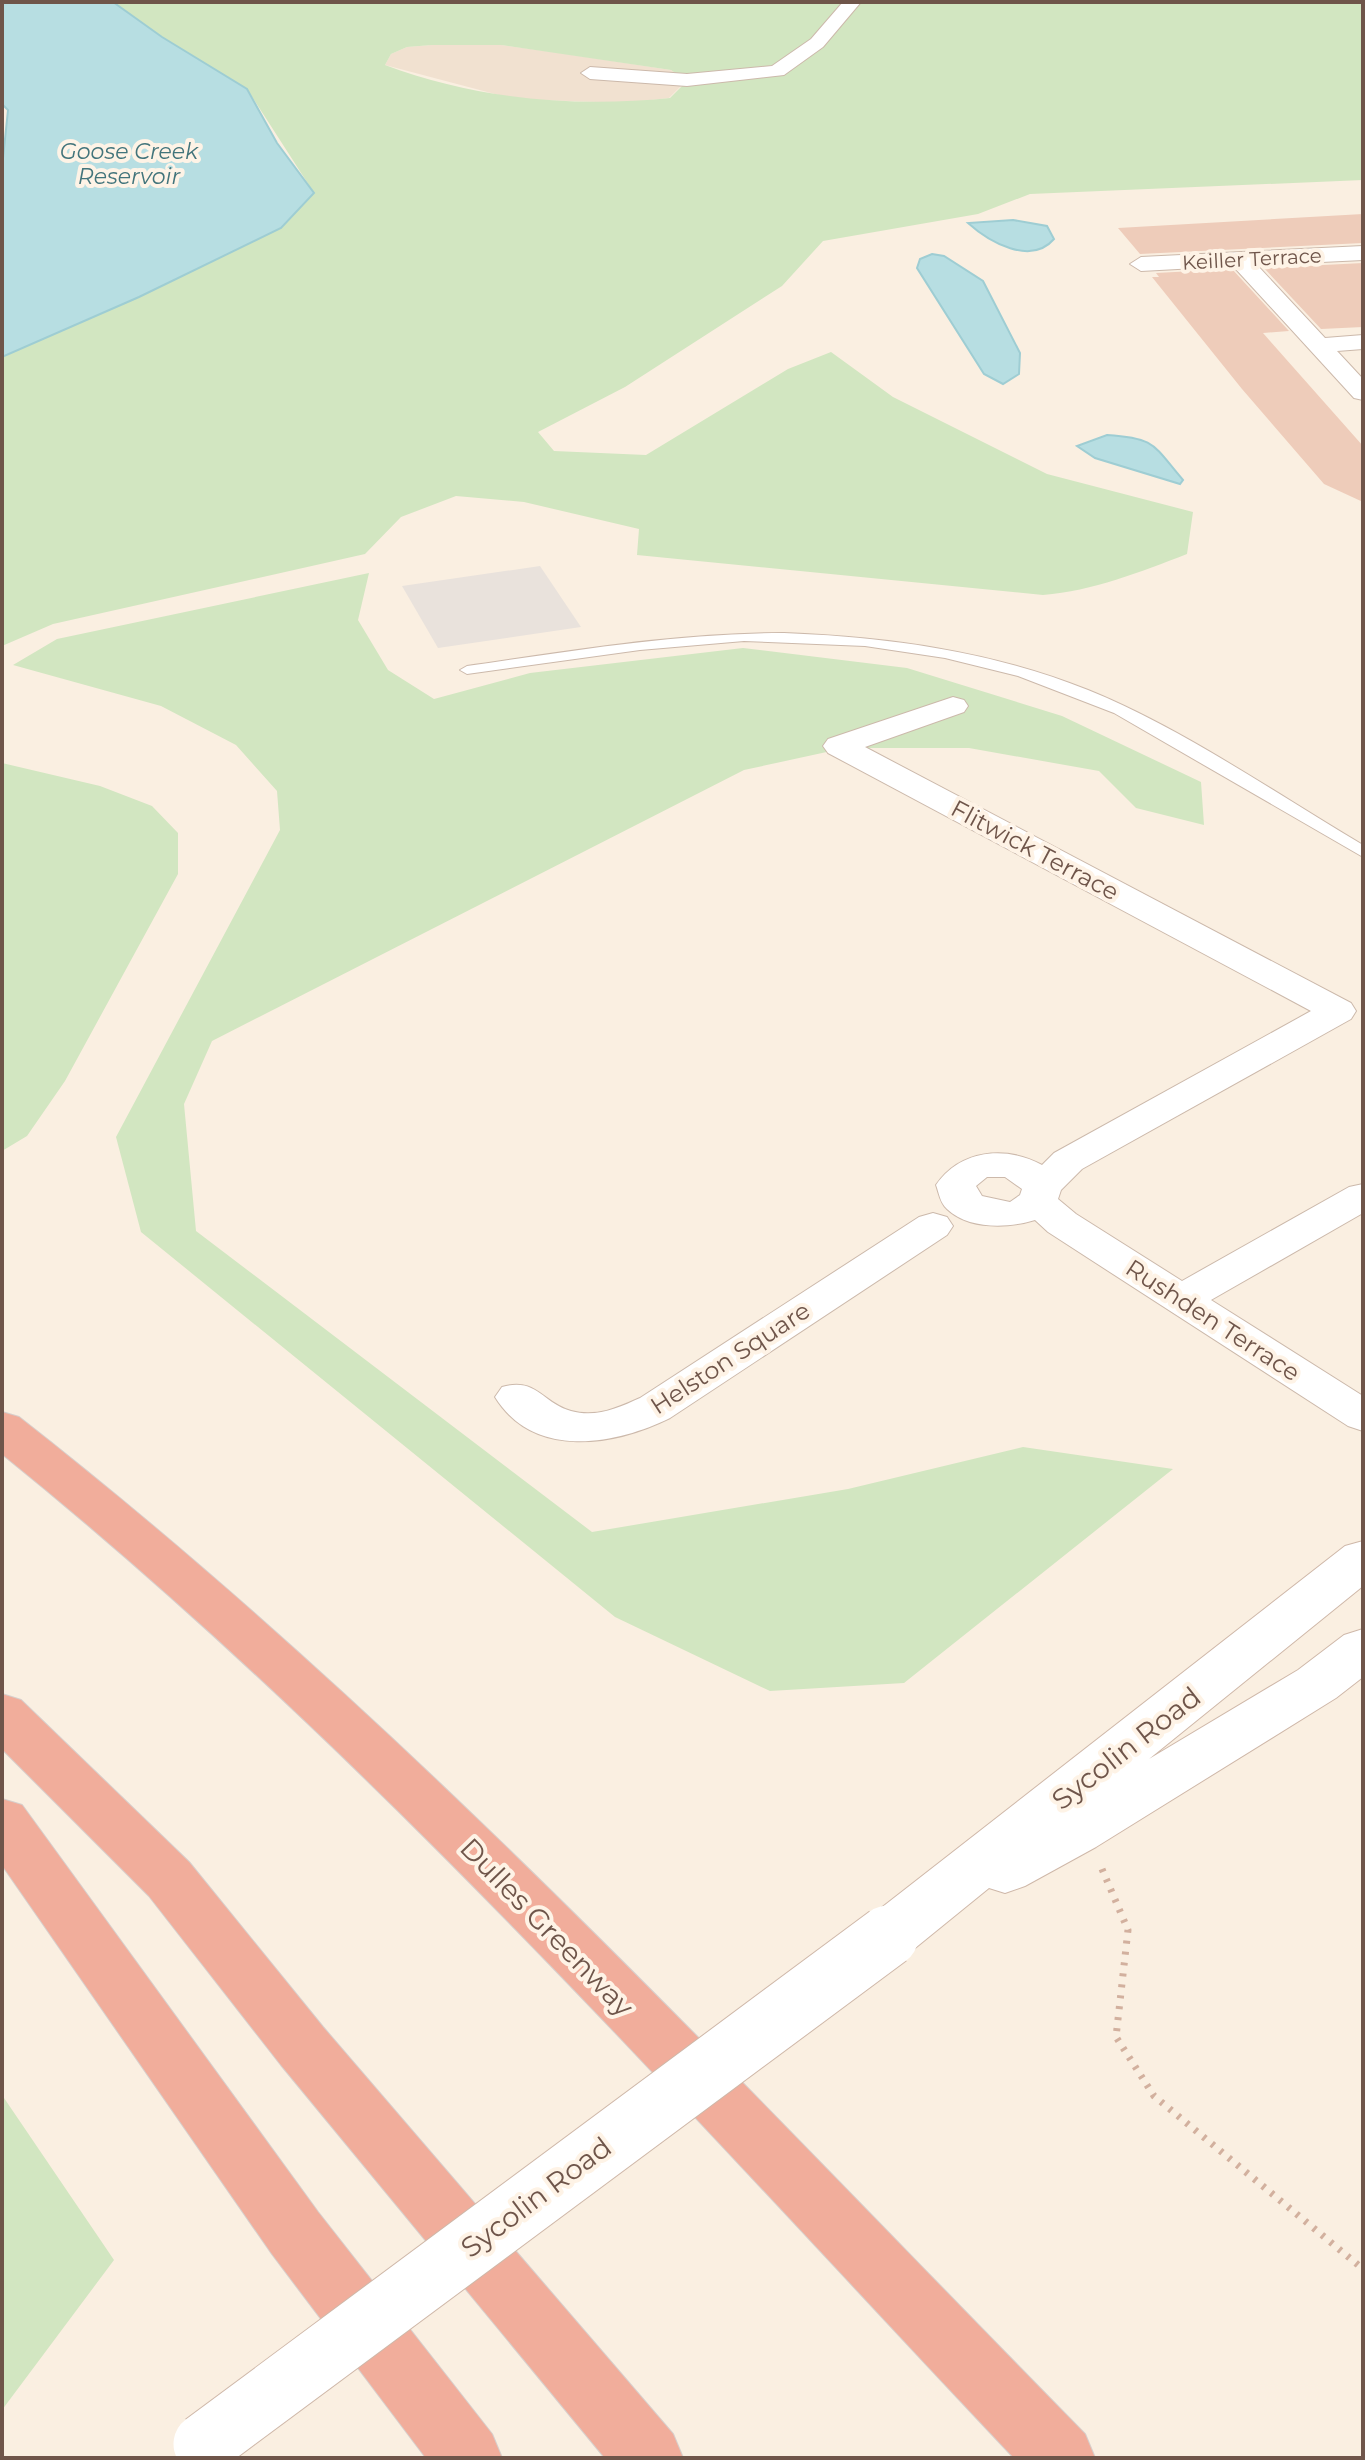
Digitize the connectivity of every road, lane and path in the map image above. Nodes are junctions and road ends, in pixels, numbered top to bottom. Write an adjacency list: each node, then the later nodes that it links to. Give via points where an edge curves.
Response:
1 (852, 2): 2 (street, via 817,43 777,71 687,80)
2 (590, 73)
3 (1359, 256): 4 (street, Keiller Terrace)
4 (1239, 259): 5 (street, Keiller Terrace); 7 (street)
5 (1141, 264)
6 (1363, 342): 7 (street)
7 (1319, 345): 8 (street)
8 (1362, 392)
9 (467, 670): 11 (lane, via 743,637 844,640 932,651 1063,685 1149,725)
10 (953, 706): 12 (street, Flitwick Terrace, via 839,746)
11 (1363, 852)
12 (1338, 1011): 14 (street, Helston Square, via 1068,1161)
13 (1363, 1196): 15 (street)
14 (1018, 1200): 15 (street, Rushden Terrace); 16 (street, Helston Square, via 933,1226 655,1408 622,1424 578,1429 534,1413)
15 (1181, 1299): 17 (street, Rushden Terrace)
16 (517, 1397)
17 (1363, 1416)
18 (2, 1429): 29 (highway, Dulles Greenway, via 188,1582 346,1725 519,1896)
19 (1363, 1559): 24 (main road, Sycolin Road)
20 (1363, 1649): 23 (main road, Sycolin Road, via 1317,1684)
21 (2, 1715): 28 (highway, via 169,1879 302,2046)
22 (2, 1821): 27 (highway, via 295,2233)
23 (1076, 1831): 24 (main road, Sycolin Road); 25 (path, via 1101,1866 1128,1930 1116,2037 1154,2096)
24 (888, 1936): 26 (main road, Sycolin Road, bridge)
25 (1363, 2269)
26 (194, 2451)
27 (468, 2458)
28 (649, 2458)
29 (1061, 2458)

